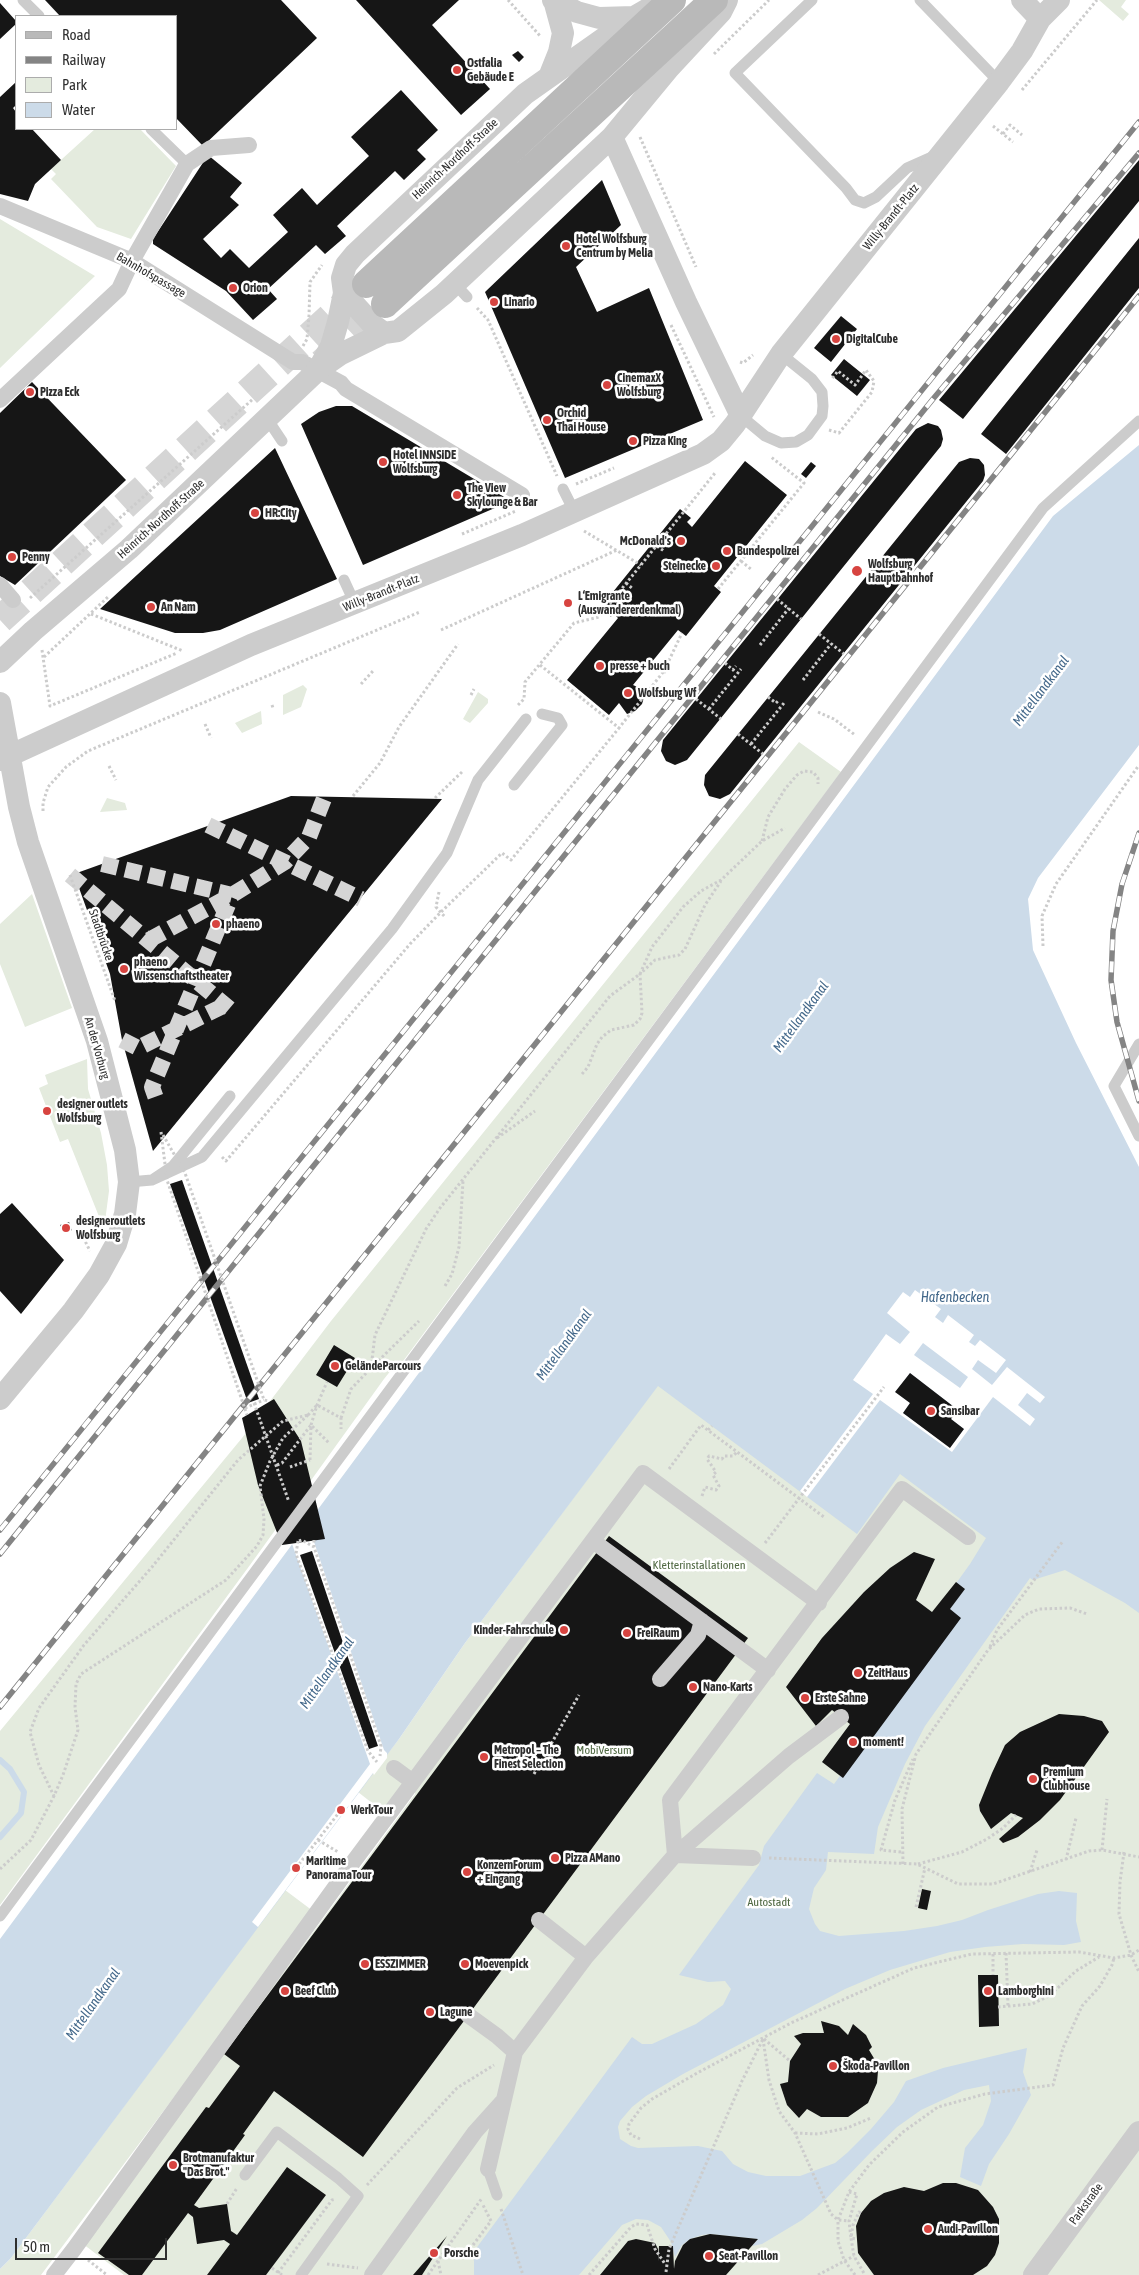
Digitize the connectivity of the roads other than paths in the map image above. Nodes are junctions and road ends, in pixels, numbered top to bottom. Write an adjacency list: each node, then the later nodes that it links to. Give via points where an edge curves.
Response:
1 (23, 0): 11 (lane)
2 (554, 0): 12 (street, via 577,12 599,18); 14 (street, via 563,33)
3 (663, 0): 12 (street, Heinrich-Nordhoff-Straße)
4 (672, 0): 23 (main road)
5 (714, 0): 24 (main road, Heinrich-Nordhoff-Straße)
6 (727, 0): 17 (street, Heinrich-Nordhoff-Straße, via 721,12)
7 (812, 0): 19 (lane, via 735,73 855,200 864,203 876,197 907,168)
8 (920, 0): 15 (lane)
9 (1022, 0): 13 (street)
10 (1059, 0): 13 (street, Willy-Brandt-Platz)
11 (38, 15)
12 (634, 17): 14 (street, Heinrich-Nordhoff-Straße)
13 (1040, 19): 15 (street, Willy-Brandt-Platz)
14 (549, 77): 23 (street, Heinrich-Nordhoff-Straße, via 525,94 355,254 346,265 342,278)
15 (999, 82): 19 (street, Willy-Brandt-Platz)
16 (152, 130): 20 (lane)
17 (612, 137): 24 (street, Heinrich-Nordhoff-Straße, via 461,290 398,331); 28 (street)
18 (249, 144): 20 (street, via 211,148)
19 (943, 152): 25 (street, Willy-Brandt-Platz)
20 (187, 164): 22 (street)
21 (0, 206): 22 (street, Bahnhofspassage)
22 (132, 261): 26 (street, Bahnhofspassage, via 293,362 302,362); 27 (street, via 119,289)
23 (355, 289): 24 (street); 26 (street, Heinrich-Nordhoff-Straße)
24 (381, 321): 26 (street, Heinrich-Nordhoff-Straße)
25 (781, 354): 28 (street, Willy-Brandt-Platz); 28 (lane, via 812,379 822,392 822,416 808,435 796,442 781,443 765,436)
26 (318, 370): 29 (street, Heinrich-Nordhoff-Straße); 33 (street, Bahnhofspassage)
27 (0, 400)
28 (741, 416): 34 (street, Willy-Brandt-Platz, via 720,441 703,454)
29 (268, 420): 31 (lane); 39 (street, Heinrich-Nordhoff-Straße, via 129,549)
30 (1139, 421): 62 (lane, via 1043,508)
31 (282, 441)
32 (563, 489): 34 (lane)
33 (523, 501)
34 (576, 519): 38 (street, Willy-Brandt-Platz)
35 (344, 580): 38 (lane)
36 (0, 585): 37 (street)
37 (20, 600)
38 (355, 604): 43 (street, Willy-Brandt-Platz, via 251,645)
39 (0, 662)
40 (0, 703): 43 (street, An der Vorburg)
41 (542, 714): 44 (lane, via 558,718 562,725)
42 (526, 719): 48 (lane, via 478,780 447,852 392,929 202,1157)
43 (3, 758): 49 (street, An der Vorburg, via 96,1041 125,1150)
44 (514, 785)
45 (1139, 1044): 47 (lane, via 1114,1086)
46 (230, 1096): 48 (lane, via 173,1166)
47 (1139, 1136)
48 (152, 1180): 49 (lane)
49 (129, 1182): 50 (street, An der Vorburg, via 125,1214 116,1244 99,1275)
50 (0, 1400)
51 (968, 1537): 53 (street, via 902,1489)
52 (593, 1541): 53 (street, via 644,1473); 54 (street); 59 (street)
53 (819, 1603): 55 (street)
54 (702, 1621): 55 (street); 56 (street, via 698,1635)
55 (768, 1670): 60 (street, via 670,1800)
56 (660, 1680)
57 (841, 1718): 60 (street, via 789,1756)
58 (394, 1768): 59 (street)
59 (413, 1782): 73 (street, via 397,1812)
60 (675, 1855): 61 (street); 64 (street)
61 (753, 1858)
62 (0, 1916)
63 (539, 1920): 64 (street)
64 (586, 1957): 66 (street)
65 (468, 2015): 66 (street)
66 (515, 2052): 67 (street)
67 (504, 2100): 70 (street); 72 (street, via 475,2132)
68 (1139, 2132): 75 (street, Parkstraße)
69 (245, 2175): 74 (lane, via 277,2132 358,2196)
70 (490, 2176): 71 (lane)
71 (497, 2195)
72 (374, 2273)
73 (54, 2275)
74 (301, 2275)
75 (1034, 2275)

